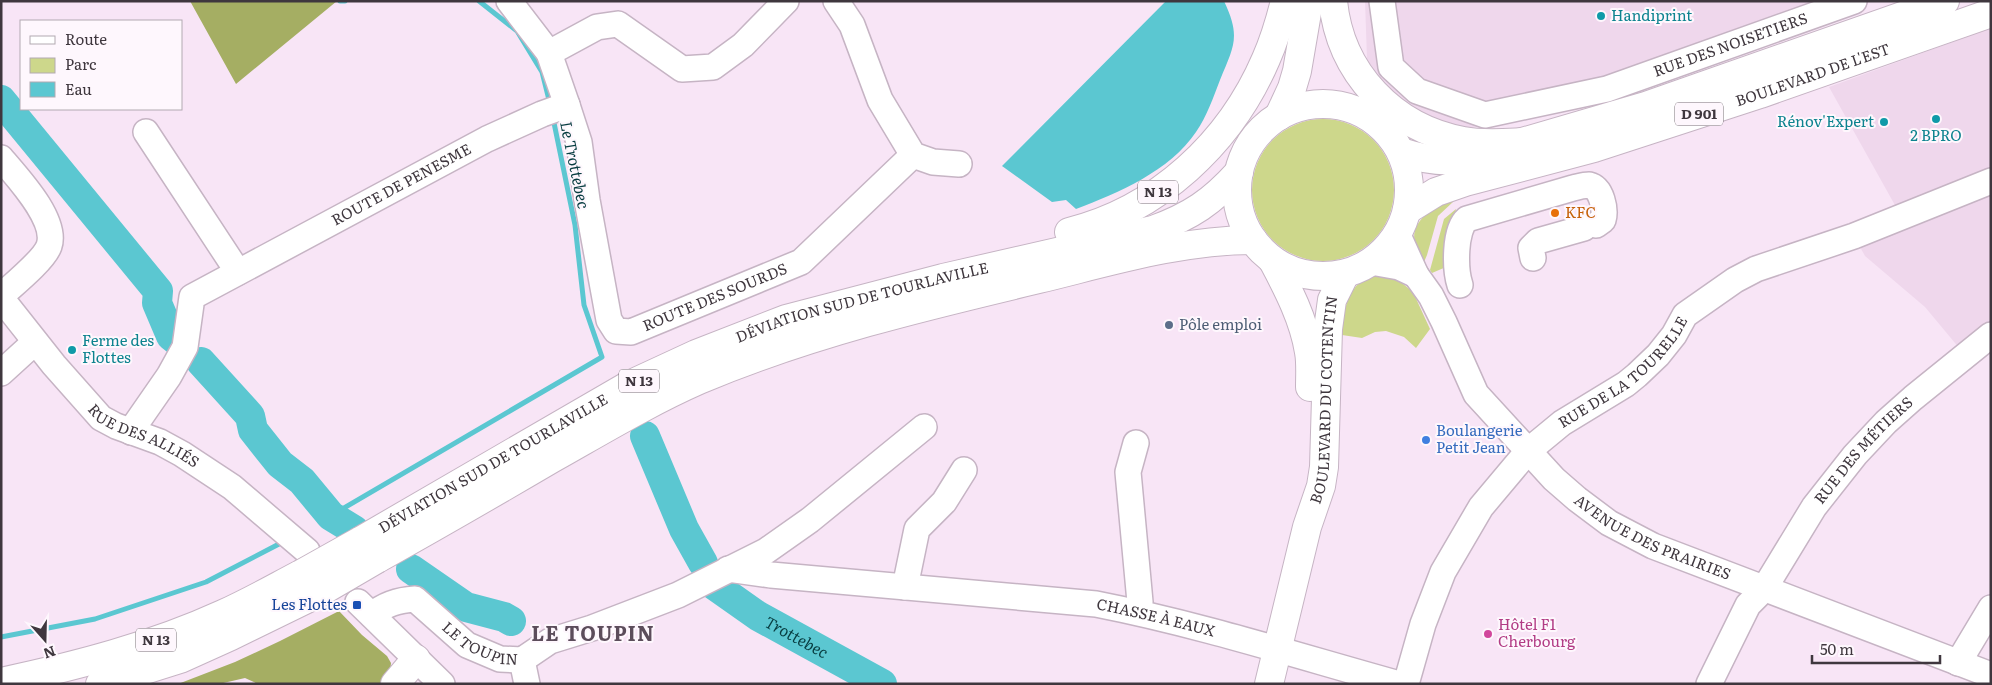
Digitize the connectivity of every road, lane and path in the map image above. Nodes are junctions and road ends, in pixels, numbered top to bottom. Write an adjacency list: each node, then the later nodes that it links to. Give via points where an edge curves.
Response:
1 (509, 1): 12 (street, ROUTE DES SOURDS)
2 (786, 1): 12 (street, via 743,45 713,67 682,68 618,24 598,27)
3 (836, 1): 19 (street, via 852,25 880,100)
4 (1285, 1): 32 (main road, N 13, via 1266,60 1252,88 1216,140 1192,166 1136,206 1096,225 966,260)
5 (1309, 1): 14 (main road, via 1297,71)
6 (1324, 1): 15 (main road, via 1329,48 1337,69 1348,91)
7 (1333, 1): 17 (main road, via 1343,47 1356,71 1378,99 1407,121 1464,142)
8 (1382, 1): 9 (street, RUE DES NOISETIERS, via 1391,67 1417,91 1484,115 1607,89)
9 (1854, 1)
10 (1944, 1): 17 (main road, BOULEVARD DE L'EST / D 901, via 1646,106)
11 (1991, 13): 24 (main road, BOULEVARD DE L'EST / D 901, via 1594,148 1443,190)
12 (548, 53): 13 (street, ROUTE DES SOURDS)
13 (567, 104): 19 (street, ROUTE DES SOURDS, via 579,142 609,320 616,331 631,332 801,262); 29 (street, ROUTE DE PENESME, via 487,139)
14 (1279, 116): 15 (main road, via 1300,107 1323,104 1347,107); 22 (main road, via 1260,131)
15 (1368, 116): 18 (main road, via 1387,132)
16 (146, 132): 29 (street)
17 (1524, 142): 18 (main road, BOULEVARD DE L'EST / D 901, via 1451,161 1422,159)
18 (1401, 152): 24 (main road, via 1409,190)
19 (913, 155): 21 (street, via 933,162)
20 (1, 158): 34 (street, via 42,212 50,235 49,246 40,258)
21 (958, 164)
22 (1238, 172): 25 (main road, via 1237,196 1242,219); 32 (main road, DÉVIATION SUD DE TOURLAVILLE / N 13, via 1222,191 1195,212 1153,230)
23 (1991, 181): 41 (street, RUE DE LA TOURELLE, via 1854,236 1771,263 1734,280 1685,315 1674,335 1637,375 1562,423)
24 (1402, 221): 28 (main road, via 1386,249); 31 (street, AVENUE DES PRAIRIES)
25 (1253, 240): 27 (main road); 44 (main road, DÉVIATION SUD DE TOURLAVILLE / N 13, via 1180,247 1124,258 980,293 788,346 700,380 641,408)
26 (1533, 258): 33 (street, via 1532,248 1538,241 1603,220 1603,203 1596,189 1589,185 1574,188 1467,219 1461,224 1456,264)
27 (1273, 261): 30 (main road, via 1296,272 1320,276); 43 (main road, BOULEVARD DU COTENTIN, via 1290,294 1310,352)
28 (1371, 262): 30 (main road); 31 (street, via 1399,267)
29 (238, 272): 39 (street, ROUTE DE PENESME, via 192,298 186,347)
30 (1345, 274): 43 (main road, BOULEVARD DU COTENTIN, via 1332,302 1328,329 1324,467)
31 (1416, 275): 41 (street, AVENUE DES PRAIRIES, via 1431,296 1476,394)
32 (943, 278): 44 (main road, DÉVIATION SUD DE TOURLAVILLE / N 13, via 786,319 696,354 629,385)
33 (1460, 285)
34 (1, 297): 36 (street, RUE DES ALLIÉS)
35 (1991, 335): 48 (street, RUE DES MÉTIERS, via 1906,404 1855,456 1814,507)
36 (35, 342): 37 (street); 39 (street, RUE DES ALLIÉS, via 96,412)
37 (1, 372)
38 (924, 427): 46 (street, via 810,520 766,551)
39 (131, 432): 45 (street, RUE DES ALLIÉS, via 160,442 232,487)
40 (1136, 443): 50 (street, via 1128,472 1140,602)
41 (1528, 451): 48 (street, AVENUE DES PRAIRIES, via 1577,500 1609,523 1653,546); 62 (street, RUE DE LA TOURELLE, via 1481,507 1443,572 1423,624)
42 (964, 470): 47 (street, via 944,502 917,529)
43 (1307, 527): 51 (main road, BOULEVARD DU COTENTIN)
44 (368, 550): 45 (main road, DÉVIATION SUD DE TOURLAVILLE / N 13, bridge)
45 (309, 573): 56 (main road, DÉVIATION SUD DE TOURLAVILLE / N 13, via 172,634 59,670); 57 (main road, DÉVIATION SUD DE TOURLAVILLE / N 13, via 231,636 180,659)
46 (717, 574): 47 (street, CHASSE À EAUX, via 771,575); 54 (street, LE TOUPIN, via 678,595 550,641)
47 (905, 587): 50 (street, CHASSE À EAUX, via 1050,599)
48 (1764, 589): 53 (street, AVENUE DES PRAIRIES); 63 (street, RUE DES MÉTIERS, via 1748,605)
49 (1991, 608): 53 (street)
50 (1138, 612): 51 (street, CHASSE À EAUX)
51 (1277, 650): 60 (main road, BOULEVARD DU COTENTIN); 61 (street, CHASSE À EAUX)
52 (416, 659): 54 (street, LE TOUPIN, via 365,608 415,599 467,646); 58 (main road); 59 (street)
53 (1958, 663): 55 (street, AVENUE DES PRAIRIES)
54 (524, 672)
55 (1991, 675)
56 (1, 682)
57 (100, 684)
58 (395, 684)
59 (442, 684)
60 (1269, 684)
61 (1399, 684)
62 (1406, 684)
63 (1709, 684)

